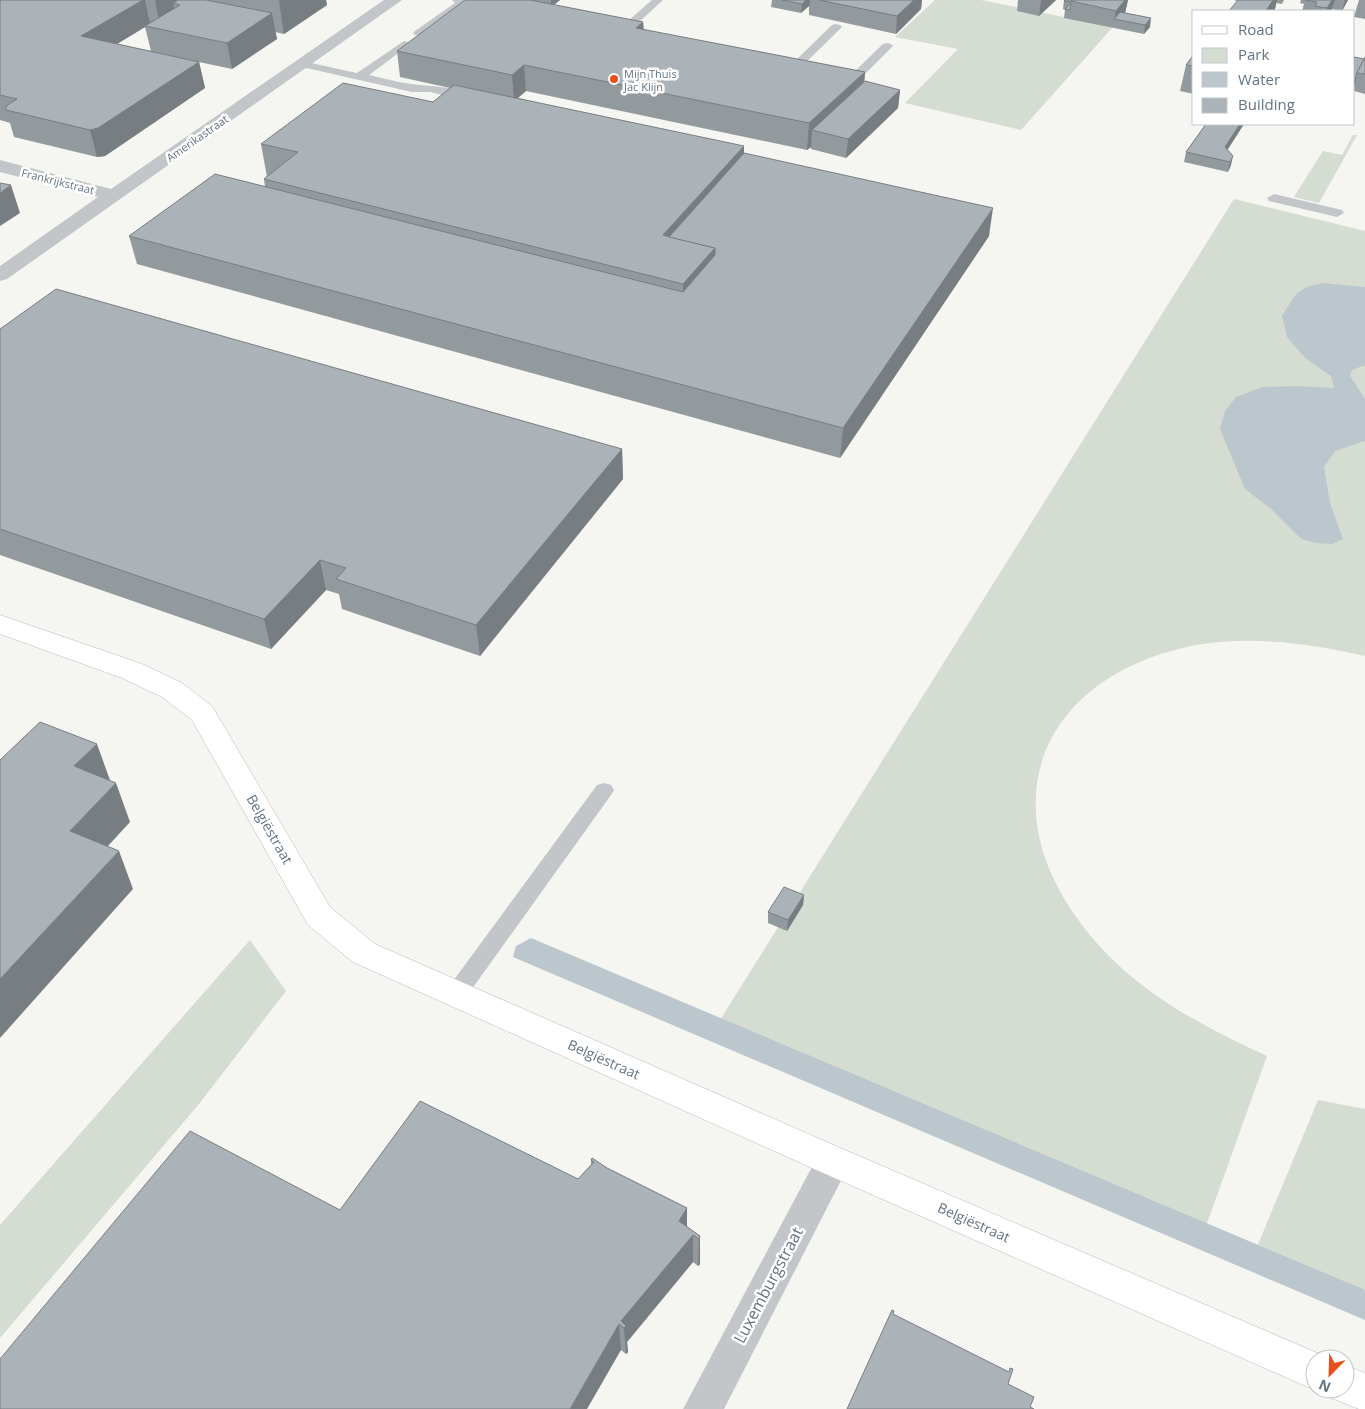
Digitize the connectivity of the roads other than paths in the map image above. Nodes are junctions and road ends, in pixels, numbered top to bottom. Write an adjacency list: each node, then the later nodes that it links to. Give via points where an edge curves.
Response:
1 (394, 0): 10 (street, Amerikastraat)
2 (658, 0): 6 (lane)
3 (461, 1): 4 (lane); 7 (lane)
4 (498, 8)
5 (836, 28): 11 (lane)
6 (624, 30): 6 (lane, via 637,36 610,31)
7 (419, 33)
8 (404, 44): 13 (lane)
9 (887, 46): 12 (lane, via 854,79)
10 (302, 64): 13 (lane); 16 (street, Amerikastraat)
11 (795, 68)
12 (824, 73)
13 (359, 77): 14 (lane)
14 (478, 99)
15 (0, 166): 16 (street, Frankrijkstraat)
16 (116, 196): 19 (street, Amerikastraat)
17 (1274, 198): 18 (lane)
18 (1337, 213)
19 (0, 276)
20 (0, 624): 22 (main road, Belgiëstraat, via 132,672 172,690 202,713 320,916 364,953)
21 (604, 790): 22 (lane)
22 (456, 994): 23 (main road, Belgiëstraat)
23 (833, 1161): 24 (main road, Belgiëstraat); 25 (street, Luxemburgstraat)
24 (1305, 1366)
25 (703, 1409)

